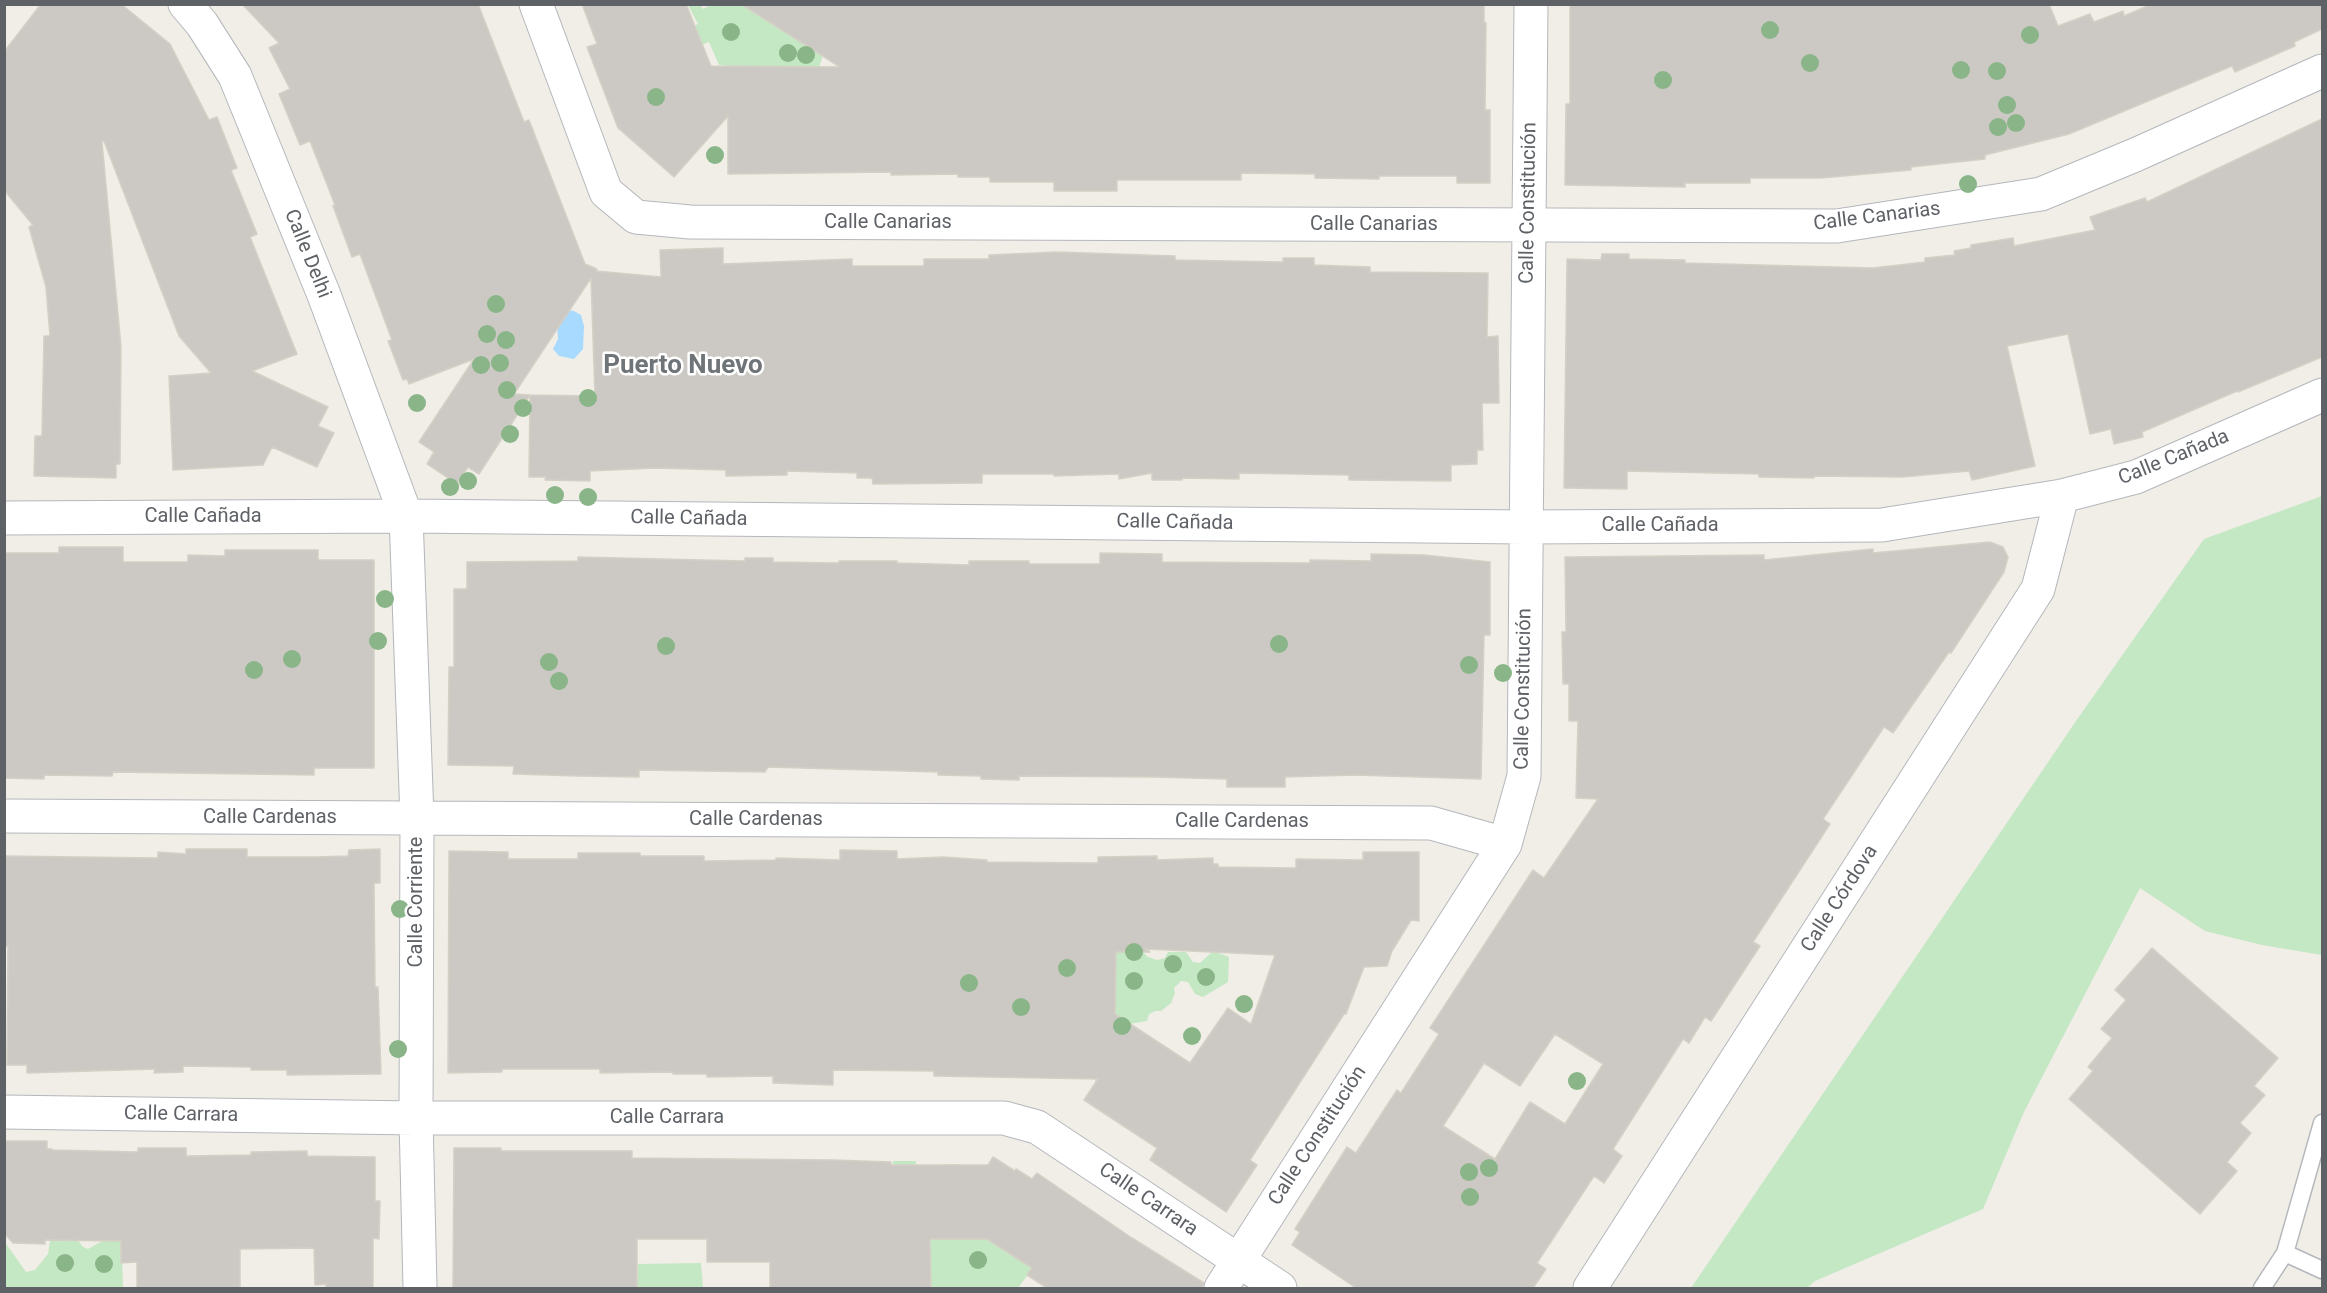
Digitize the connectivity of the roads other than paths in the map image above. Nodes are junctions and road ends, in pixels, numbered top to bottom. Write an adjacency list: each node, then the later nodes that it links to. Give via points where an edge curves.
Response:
1 (184, 4): 8 (street, Calle Delhi, via 202,24 235,76 324,295)
2 (536, 4): 5 (street, Calle Canarias, via 606,192 636,217 702,222)
3 (1532, 4): 5 (street, Calle Constitución)
4 (2322, 71): 5 (street, Calle Canarias, via 2041,194 1837,226)
5 (1528, 226): 10 (street, Calle Constitución)
6 (2322, 395): 7 (street, Calle Cañada, via 2136,477)
7 (2062, 496): 10 (street, Calle Cañada, via 1882,525); 23 (street, Calle Córdova, via 2038,589)
8 (406, 516): 9 (street, Calle Cañada); 10 (street, Calle Cañada); 12 (street, Calle Corriente)
9 (4, 518)
10 (1525, 526): 13 (street, Calle Constitución, via 1524,776)
11 (4, 816): 12 (street, Calle Cardenas)
12 (417, 819): 13 (street, Calle Cardenas, via 1431,823); 15 (street, Calle Corriente)
13 (1505, 844): 18 (street, Calle Constitución)
14 (4, 1112): 15 (street, Calle Carrara)
15 (416, 1118): 18 (street, Calle Carrara, via 1004,1118 1037,1127); 20 (street, Calle Corriente)
16 (2322, 1123): 17 (lane)
17 (2285, 1253): 19 (lane); 24 (lane)
18 (1239, 1261): 21 (street, Calle Constitución); 22 (street, Calle Carrara)
19 (2322, 1270)
20 (420, 1288)
21 (1221, 1288)
22 (1280, 1288)
23 (1590, 1288)
24 (2262, 1288)

